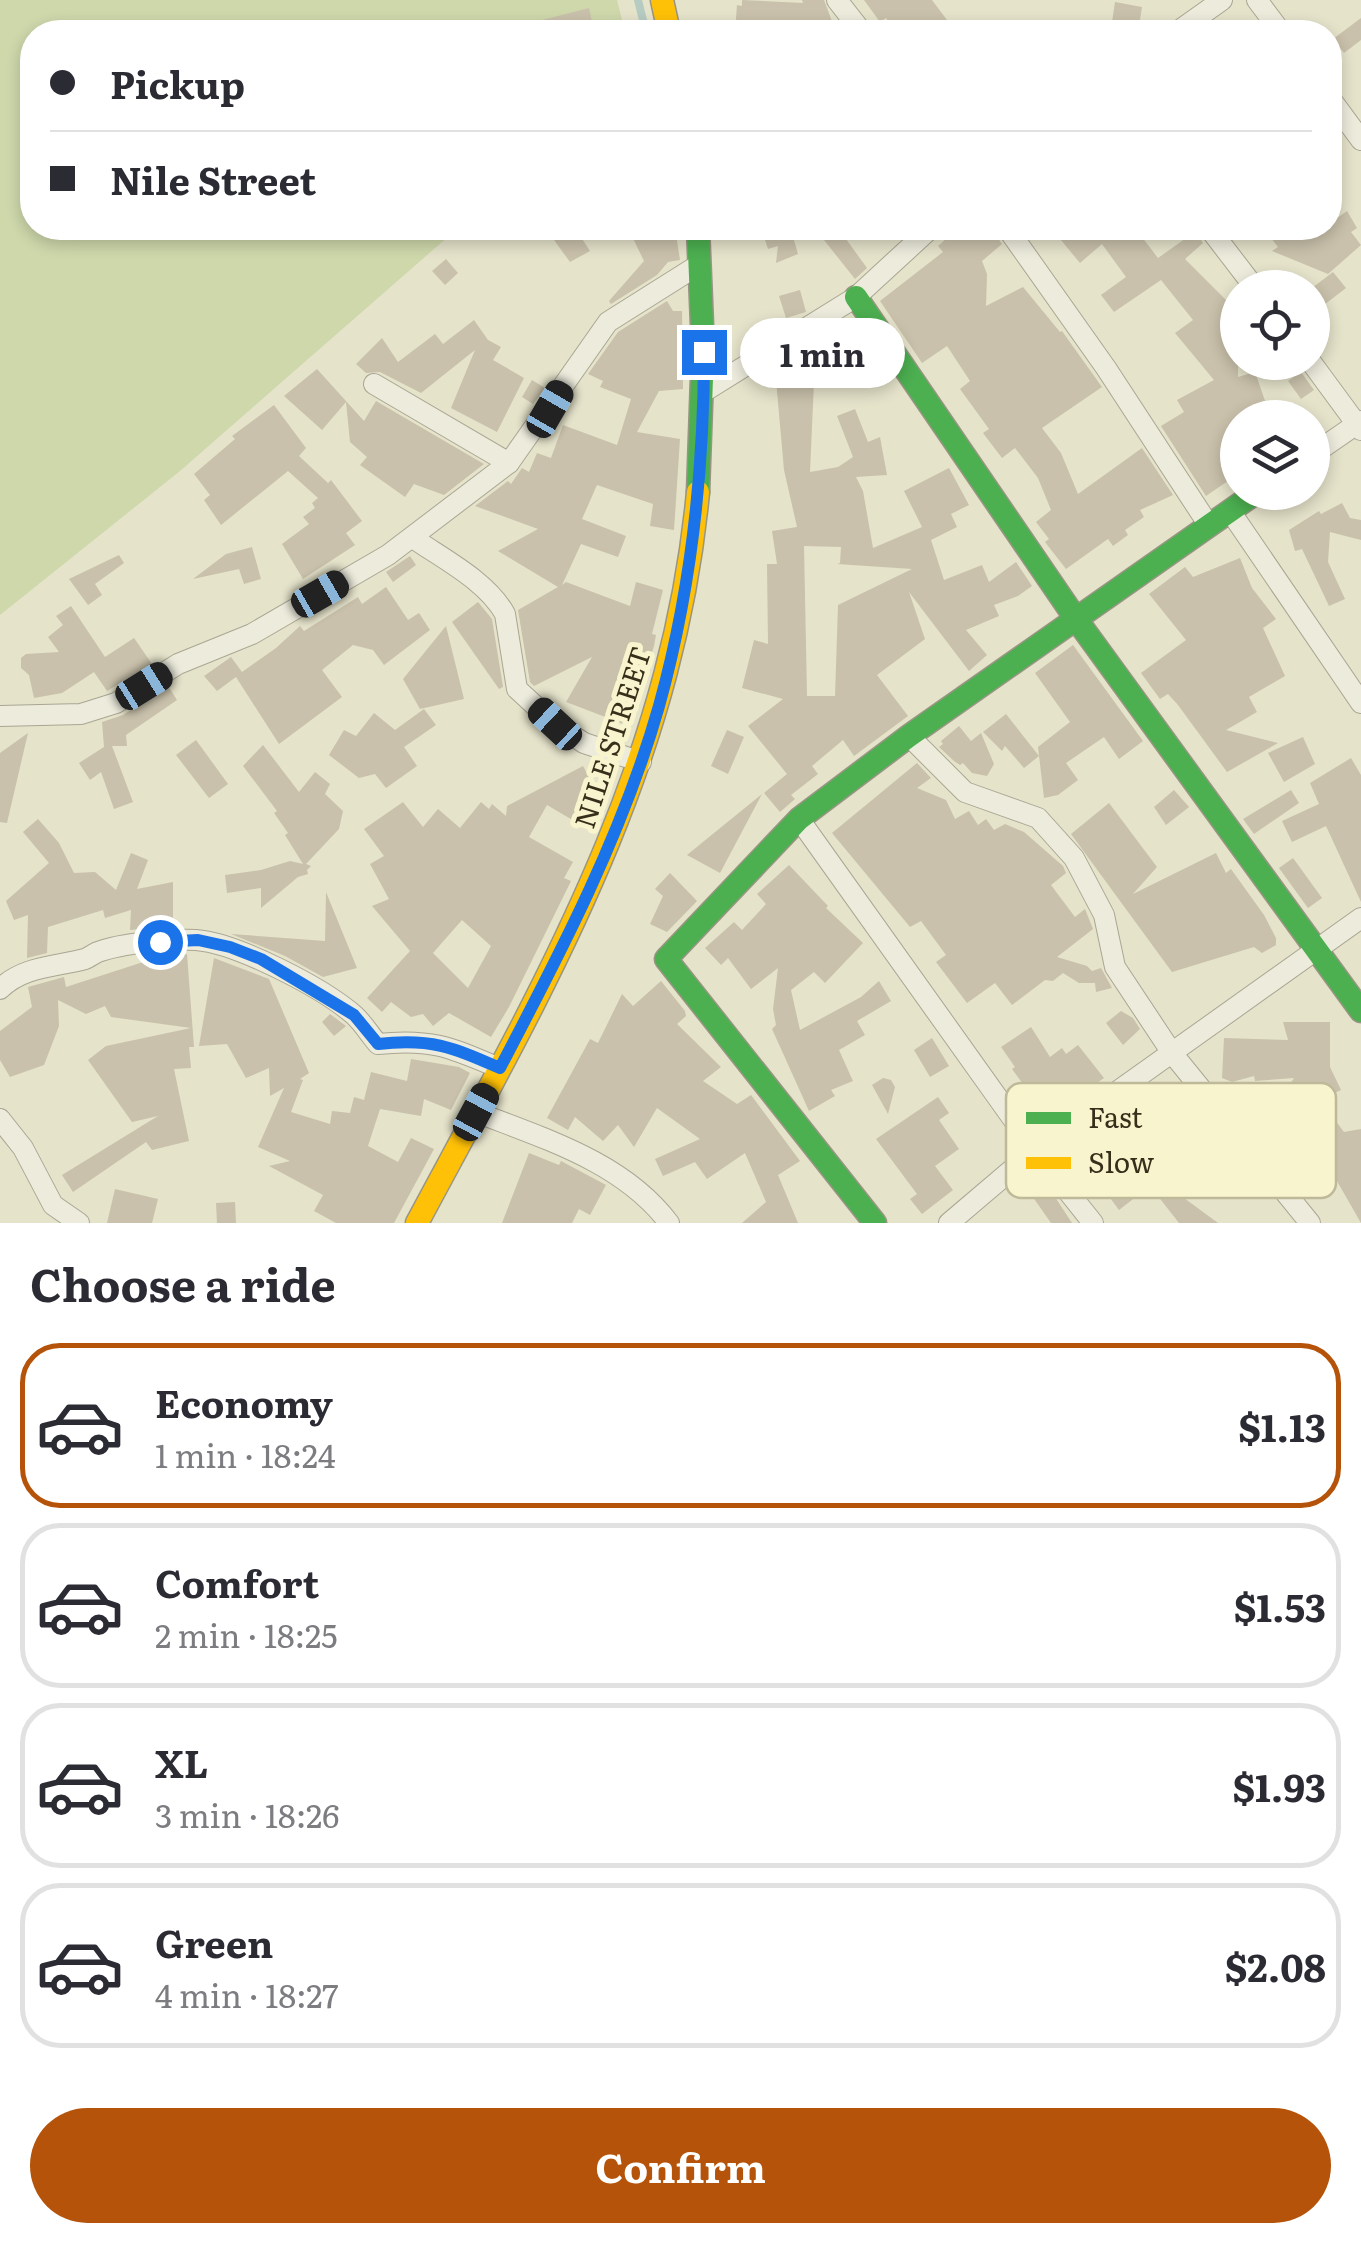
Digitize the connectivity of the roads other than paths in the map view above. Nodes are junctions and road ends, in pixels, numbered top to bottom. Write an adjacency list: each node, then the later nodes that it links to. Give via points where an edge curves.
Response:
1 (837, 0): 3 (street)
2 (1222, 0): 4 (street)
3 (853, 20)
4 (1194, 20)
5 (1342, 114): 6 (street)
6 (1361, 140)
7 (699, 240): 11 (street, NILE STREET)
8 (918, 240): 13 (street)
9 (1015, 240): 21 (street)
10 (1218, 240): 12 (street)
11 (700, 264): 16 (street, NILE STREET); 19 (street, via 608,322)
12 (1241, 270)
13 (856, 297): 16 (street); 23 (street)
14 (1325, 380): 17 (street)
15 (374, 384): 19 (street)
16 (704, 391): 27 (street, NILE STREET, via 687,580)
17 (1360, 425): 18 (street)
18 (1330, 444)
19 (509, 463): 22 (street)
20 (1230, 511): 21 (street); 24 (street)
21 (1208, 524): 23 (street)
22 (413, 538): 25 (street, via 252,634 178,664 116,703 81,714); 27 (street, via 500,606 517,689 584,743)
23 (1076, 619): 26 (street); 30 (street)
24 (1361, 703)
25 (0, 716)
26 (909, 736): 28 (street); 33 (street, via 965,792 1038,818 1074,858 1104,916 1115,966)
27 (641, 762): 34 (street, NILE STREET, via 598,869)
28 (799, 819): 37 (street); 47 (street, via 666,959)
29 (1361, 918): 30 (street)
30 (1318, 950): 32 (street); 33 (street)
31 (0, 989): 34 (street, via 11,978 100,951 198,940 230,947 291,976 354,1015 378,1044 446,1045)
32 (1361, 1011)
33 (1172, 1053): 35 (street); 36 (street)
34 (500, 1068): 38 (street, NILE STREET)
35 (1130, 1083)
36 (1196, 1083)
37 (1006, 1109)
38 (476, 1112): 45 (street, NILE STREET); 46 (street, via 604,1165)
39 (0, 1119): 43 (street, via 24,1148)
40 (1006, 1175): 48 (street)
41 (1073, 1198): 49 (street)
42 (1290, 1198): 50 (street)
43 (49, 1214): 44 (street)
44 (79, 1223)
45 (417, 1223)
46 (669, 1223)
47 (875, 1223)
48 (949, 1223)
49 (1093, 1223)
50 (1310, 1223)

